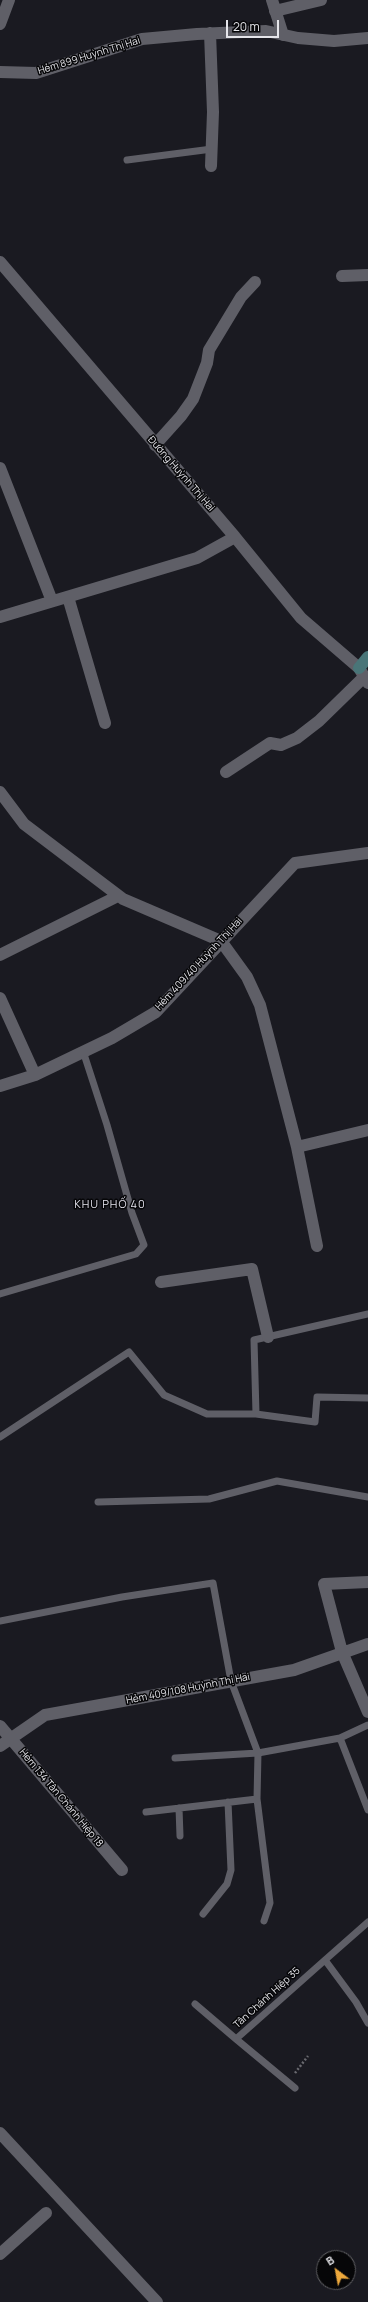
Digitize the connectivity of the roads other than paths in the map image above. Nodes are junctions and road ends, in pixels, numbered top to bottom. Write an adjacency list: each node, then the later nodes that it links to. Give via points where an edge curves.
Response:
1 (8, 0): 4 (street)
2 (321, 0): 3 (street)
3 (273, 5): 6 (street)
4 (0, 24)
5 (210, 33): 6 (street, Hẻm 899 Huỳnh Thị Hai, via 266,31); 8 (street, Hẻm 899 Huỳnh Thị Hai, via 142,39 36,73); 9 (street)
6 (283, 35): 7 (street, Hẻm 899 Huỳnh Thị Hai, via 334,41)
7 (368, 38)
8 (0, 72)
9 (212, 149): 10 (lane); 11 (street)
10 (127, 160)
11 (211, 166)
12 (0, 262): 16 (street, Đường Huỳnh Thị Hai)
13 (368, 275): 14 (street)
14 (342, 276)
15 (255, 282): 16 (street, via 241,297 209,350 207,363 193,399)
16 (155, 444): 18 (street, Đường Huỳnh Thị Hai)
17 (0, 468): 20 (street)
18 (235, 537): 19 (street, via 197,558); 23 (street, Đường Huỳnh Thị Hai, via 301,618)
19 (68, 597): 20 (street); 24 (street)
20 (52, 601): 21 (street)
21 (0, 617)
22 (368, 657): 23 (street)
23 (364, 676): 25 (street, via 319,721 297,738 281,744 270,743)
24 (105, 723)
25 (226, 772)
26 (0, 792): 28 (street, via 24,824)
27 (368, 853): 29 (street, Hẻm 409/40 Huỳnh Thị Hai, via 295,862)
28 (118, 896): 29 (street); 30 (street)
29 (221, 941): 32 (street, Hẻm 409/40 Huỳnh Thị Hai, via 156,1012); 36 (street, via 247,977 260,1005)
30 (0, 955)
31 (0, 998): 33 (street)
32 (83, 1051): 33 (street, Hẻm 409/40 Huỳnh Thị Hai); 39 (lane, via 144,1245 136,1254)
33 (35, 1075): 34 (street, Hẻm 409/40 Huỳnh Thị Hai)
34 (0, 1086)
35 (368, 1130): 36 (street)
36 (297, 1147): 37 (street)
37 (317, 1246)
38 (161, 1282): 41 (street, via 252,1269)
39 (0, 1294)
40 (368, 1314): 41 (lane)
41 (268, 1337): 43 (lane, via 254,1340)
42 (368, 1398): 43 (lane, via 316,1397 314,1422)
43 (256, 1414): 44 (lane, via 207,1414 164,1395 129,1352)
44 (0, 1437)
45 (368, 1497): 46 (lane, via 277,1481 209,1499)
46 (98, 1502)
47 (368, 1582): 50 (street, via 324,1584)
48 (0, 1621): 51 (lane, via 122,1597 213,1583)
49 (368, 1644): 50 (street, Hẻm 409/108 Huỳnh Thị Hai)
50 (342, 1652): 51 (street, Hẻm 409/108 Huỳnh Thị Hai, via 294,1670); 52 (street)
51 (231, 1681): 55 (street, Hẻm 409/108 Huỳnh Thị Hai, via 45,1715); 58 (lane)
52 (368, 1712)
53 (368, 1725): 56 (lane)
54 (0, 1726): 55 (street, Hẻm 134 Tân Chánh Hiệp 18)
55 (11, 1737): 57 (street, Hẻm 409/108 Huỳnh Thị Hai); 66 (street, Hẻm 134 Tân Chánh Hiệp 18)
56 (340, 1738): 58 (lane); 63 (lane)
57 (0, 1746)
58 (258, 1753): 59 (lane); 60 (lane)
59 (175, 1758)
60 (257, 1799): 61 (lane); 68 (lane, via 270,1903)
61 (228, 1802): 62 (lane); 67 (lane, via 231,1870 227,1884)
62 (179, 1808): 64 (lane); 65 (lane)
63 (368, 1810)
64 (146, 1812)
65 (180, 1836)
66 (122, 1870)
67 (203, 1914)
68 (264, 1921)
69 (368, 1922): 70 (lane, Tân Chánh Hiệp 35)
70 (325, 1960): 72 (lane); 73 (lane, Tân Chánh Hiệp 35)
71 (195, 2004): 73 (lane)
72 (368, 2023)
73 (236, 2039): 74 (lane, Tân Chánh Hiệp 35, via 289,2079)
74 (295, 2088)
75 (0, 2135): 78 (street)
76 (46, 2213): 77 (street)
77 (0, 2254)
78 (157, 2302)

